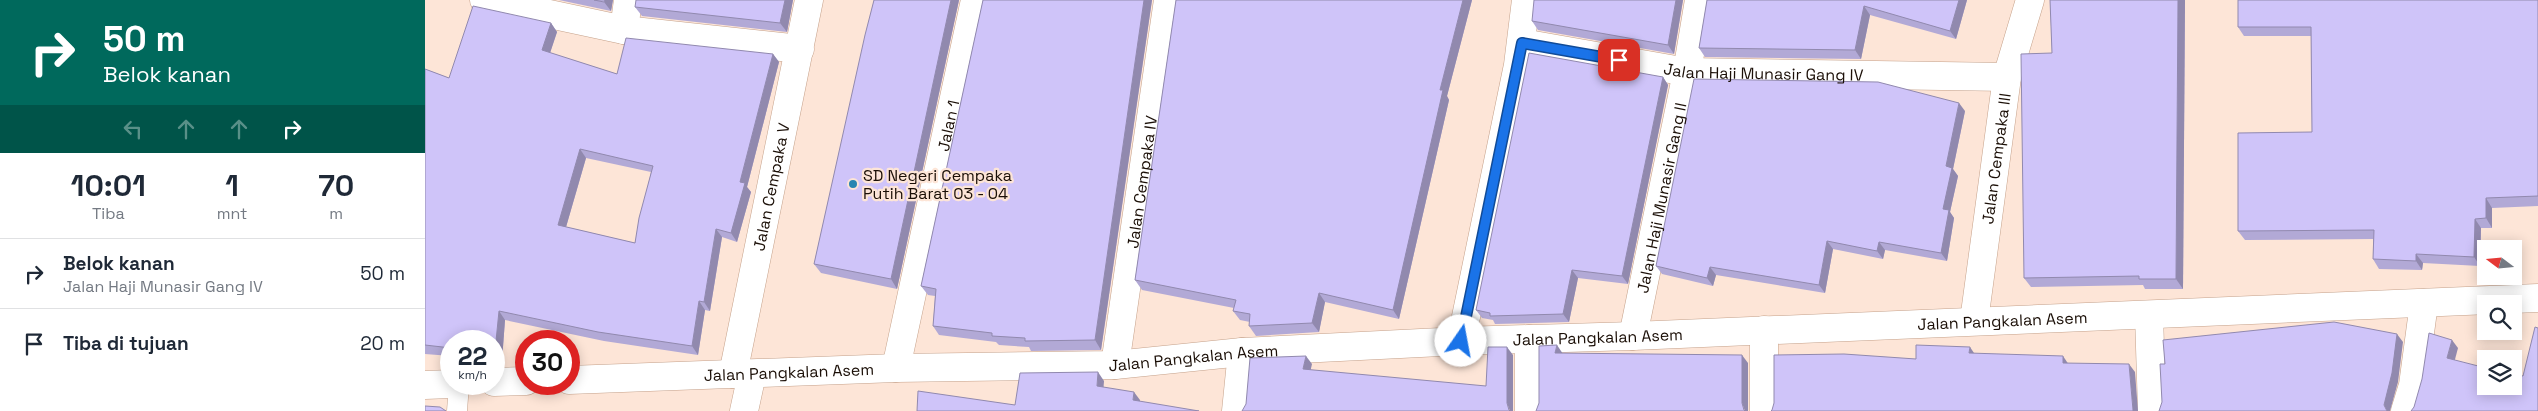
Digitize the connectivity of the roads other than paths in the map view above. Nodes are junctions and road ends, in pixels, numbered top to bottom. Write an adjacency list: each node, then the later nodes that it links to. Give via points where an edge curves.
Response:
1 (485, 0): 9 (street)
2 (628, 0): 9 (street)
3 (809, 0): 11 (street, Jalan Cempaka V)
4 (975, 0): 24 (street, Jalan 1)
5 (1168, 0): 23 (street, Jalan Cempaka IV)
6 (1526, 0): 10 (street)
7 (1699, 0): 12 (street, Jalan Haji Munasir Gang II)
8 (2030, 0): 13 (street, Jalan Cempaka III)
9 (623, 30): 11 (street)
10 (1522, 43): 12 (street, Jalan Haji Munasir Gang IV); 21 (street)
11 (800, 49): 25 (street, Jalan Cempaka V)
12 (1687, 72): 13 (street, Jalan Haji Munasir Gang IV); 19 (street, Jalan Haji Munasir Gang II)
13 (2007, 77): 17 (street, Jalan Cempaka III)
14 (2538, 298): 15 (street, Jalan Pangkalan Asem)
15 (2424, 303): 16 (street, Jalan Pangkalan Asem); 36 (street, via 2413,385)
16 (2149, 315): 17 (street, Jalan Pangkalan Asem); 35 (street)
17 (1974, 321): 18 (street, Jalan Pangkalan Asem)
18 (1763, 330): 19 (street, Jalan Pangkalan Asem); 34 (street)
19 (1633, 336): 20 (street, Jalan Pangkalan Asem)
20 (1529, 339): 21 (street, Jalan Pangkalan Asem); 33 (street)
21 (1461, 341): 22 (street, Jalan Pangkalan Asem)
22 (1242, 352): 23 (street, Jalan Pangkalan Asem); 32 (street)
23 (1115, 365): 24 (street, Jalan Pangkalan Asem)
24 (896, 368): 25 (street, Jalan Pangkalan Asem)
25 (742, 374): 26 (street, Jalan Pangkalan Asem); 31 (street, Jalan Cempaka V)
26 (580, 380)
27 (440, 384): 28 (street)
28 (425, 385)
29 (458, 395): 30 (lane)
30 (457, 411)
31 (744, 411)
32 (1236, 411)
33 (1529, 411)
34 (1764, 411)
35 (2152, 411)
36 (2405, 411)

